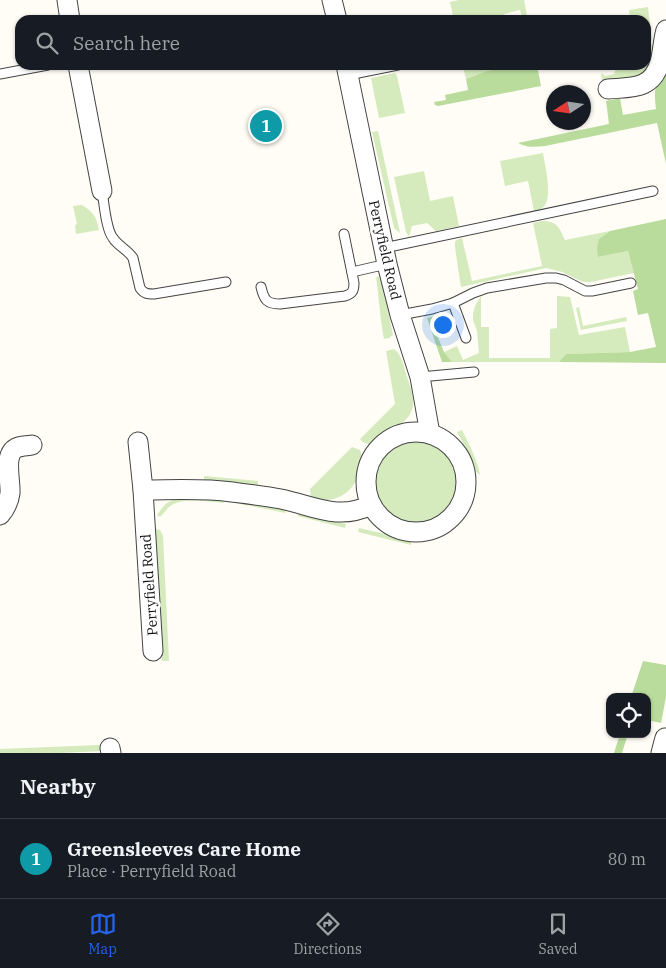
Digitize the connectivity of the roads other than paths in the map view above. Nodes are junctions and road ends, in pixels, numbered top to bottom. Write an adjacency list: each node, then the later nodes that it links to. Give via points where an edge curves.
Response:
1 (67, 0): 3 (street)
2 (332, 0): 4 (street)
3 (69, 15)
4 (336, 15)
5 (666, 30): 10 (street, via 659,62 647,82)
6 (21, 70): 9 (lane)
7 (79, 70): 11 (street)
8 (347, 70): 14 (street, Perryfield Road)
9 (0, 74)
10 (608, 89)
11 (102, 191): 16 (lane, via 110,236 133,258 143,292 154,294)
12 (653, 191): 14 (lane)
13 (344, 234): 15 (lane)
14 (386, 256): 15 (lane); 20 (street, Perryfield Road)
15 (352, 272): 18 (lane, via 354,290 345,296 273,304 263,297)
16 (226, 282)
17 (630, 283): 19 (lane, via 585,291 564,280 546,278 487,288)
18 (261, 287)
19 (453, 303): 20 (lane); 21 (lane)
20 (400, 315): 23 (street, Perryfield Road)
21 (466, 338)
22 (474, 372): 23 (lane)
23 (420, 377): 24 (street, Perryfield Road)
24 (430, 434): 28 (street, via 414,431 398,435 373,455 367,470 366,487); 28 (street, via 457,452 464,467 463,500 455,514 426,532 409,532 393,527)
25 (138, 442): 27 (street, Perryfield Road)
26 (32, 446): 29 (street, via 11,452 10,493 6,508)
27 (143, 490): 28 (street, via 230,491 344,513); 30 (street, Perryfield Road)
28 (371, 505)
29 (0, 515)
30 (153, 650)

